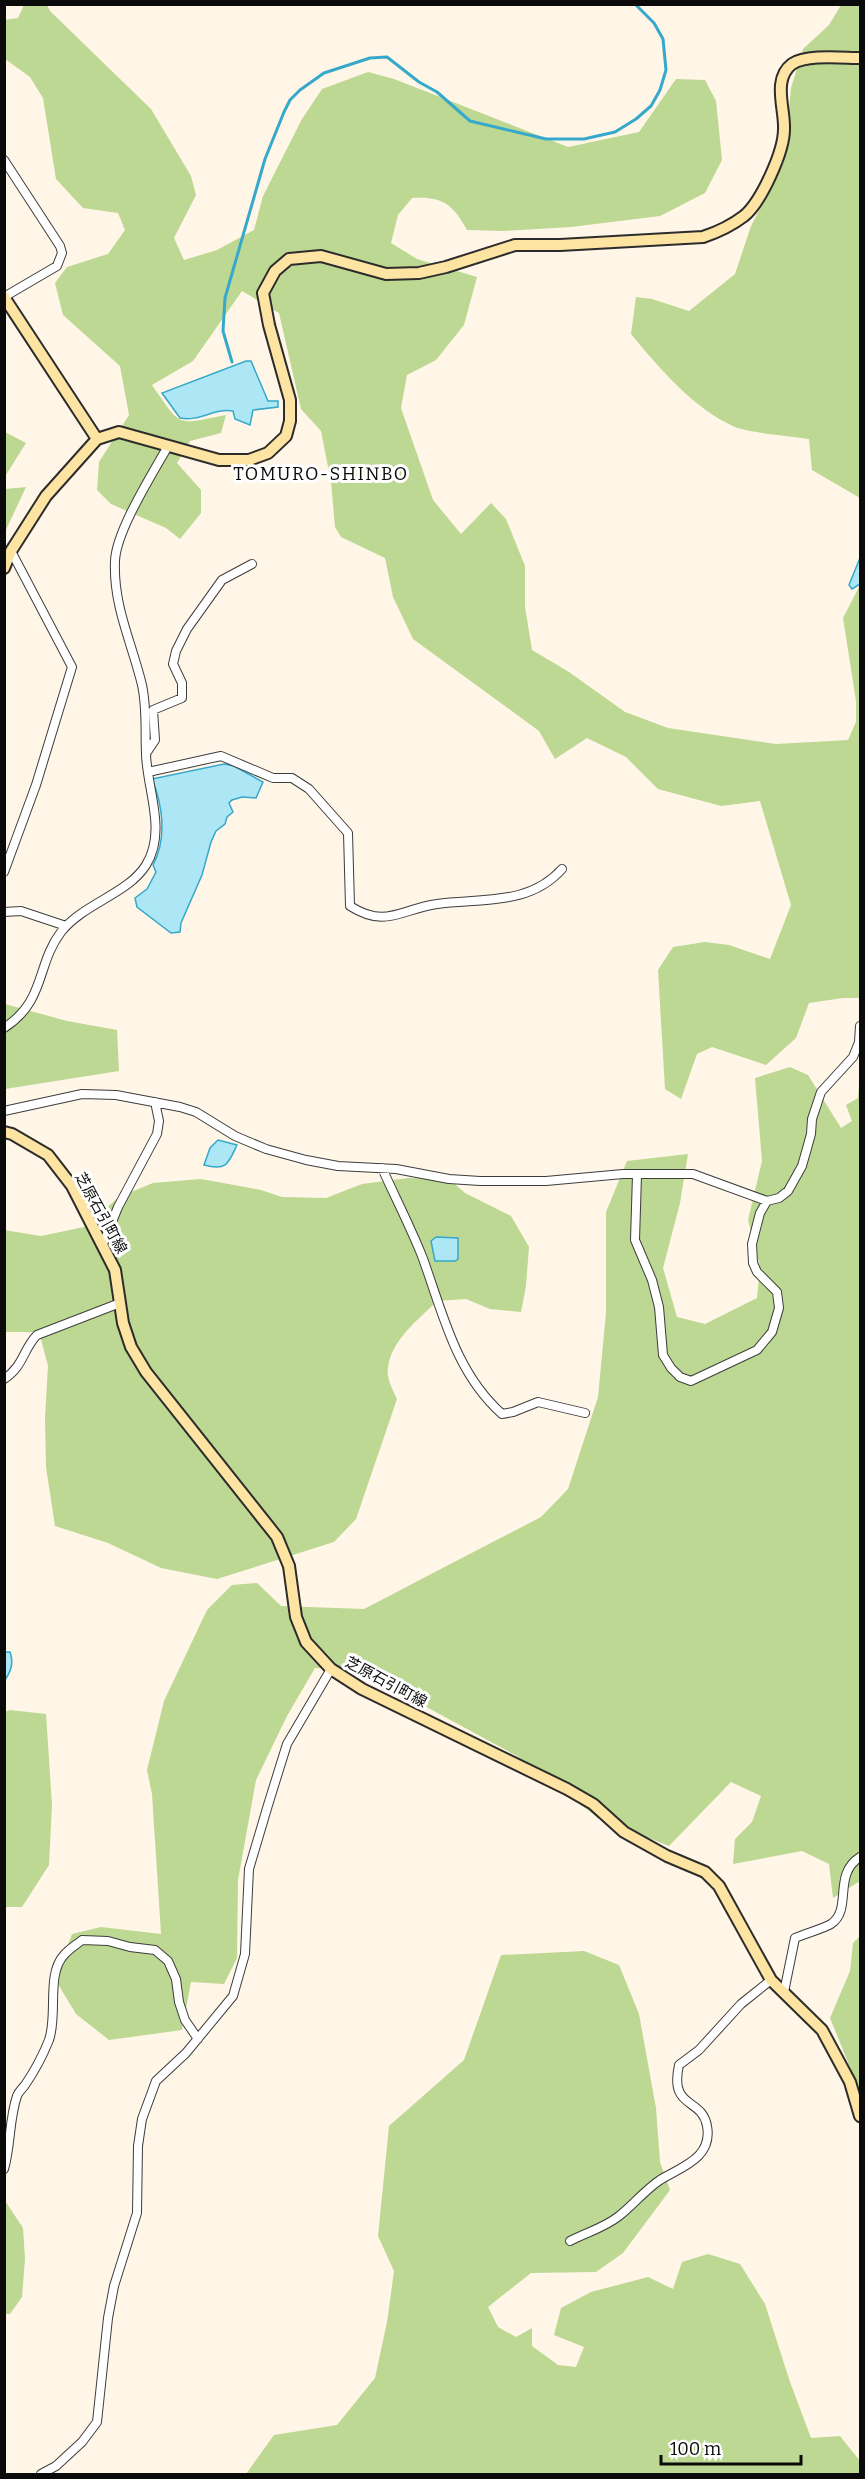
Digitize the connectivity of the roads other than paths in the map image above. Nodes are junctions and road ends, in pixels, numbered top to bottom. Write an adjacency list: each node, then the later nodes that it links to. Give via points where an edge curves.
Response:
1 (861, 58): 5 (street, via 801,60 791,65 783,75 781,151 746,214 723,230 703,237 515,245 419,273 386,274 321,256 289,259 275,271 263,293 290,400 286,436 268,453 249,460 219,460)
2 (4, 160): 3 (street, via 62,254 57,266)
3 (4, 297): 4 (street)
4 (97, 439): 5 (street, via 119,432); 6 (street, via 46,496)
5 (168, 446): 9 (street, via 137,502 115,559 119,614 142,687)
6 (10, 551): 8 (street); 12 (street, via 72,667)
7 (252, 564): 9 (street, via 222,580 187,629 173,664 182,683 182,698 153,710 155,740)
8 (4, 568)
9 (146, 754): 10 (street)
10 (148, 772): 11 (street, via 220,756 273,778 292,777 309,789 348,833 350,906 371,917 395,917 438,904 511,898 529,893); 14 (street, via 155,809 155,840 145,866 133,880)
11 (562, 869)
12 (4, 872)
13 (4, 912): 14 (street, via 21,910)
14 (66, 927): 16 (street, via 51,948 28,1007)
15 (861, 1026): 22 (street, via 853,1057 821,1092 802,1166 788,1191)
16 (4, 1028)
17 (155, 1102): 18 (street, via 82,1094); 20 (street, via 196,1112 266,1149 328,1164); 23 (street, via 157,1134)
18 (4, 1111)
19 (4, 1132): 23 (street, 芝原石引町線, via 48,1155 72,1186)
20 (382, 1168): 21 (street, via 480,1181); 26 (street, via 422,1257 447,1330 477,1389 502,1414 538,1402)
21 (637, 1175): 22 (street, via 693,1174); 22 (street, via 635,1240 659,1307 663,1356 680,1377 691,1381 757,1350 772,1332 779,1308 777,1292 757,1272 752,1244)
22 (766, 1201)
23 (103, 1244): 24 (street, 芝原石引町線, via 115,1270)
24 (120, 1303): 25 (street, via 38,1335 30,1342 23,1362); 27 (street, 芝原石引町線, via 131,1347 146,1372 277,1537 289,1566 296,1617 306,1642)
25 (4, 1379)
26 (585, 1413)
27 (331, 1669): 29 (street, 芝原石引町線, via 362,1689 567,1789 593,1804 624,1832 705,1872 719,1886); 31 (street, via 287,1744 268,1805 249,1869 245,1954 233,1996)
28 (861, 1857): 30 (street, via 848,1868 839,1916 830,1925 795,1938)
29 (771, 1980): 30 (street, 芝原石引町線); 34 (street, via 679,2065 677,2090 707,2125 702,2152 687,2167 659,2181 619,2216)
30 (784, 1992): 32 (street, 芝原石引町線, via 822,2030 850,2082)
31 (198, 2039): 33 (street, via 185,2020 168,1961 155,1950 82,1940 57,1965 49,2040 18,2093); 35 (street, via 156,2082 142,2119 138,2213 114,2286 98,2422 82,2442)
32 (861, 2116)
33 (4, 2169)
34 (570, 2241)
35 (41, 2475)

